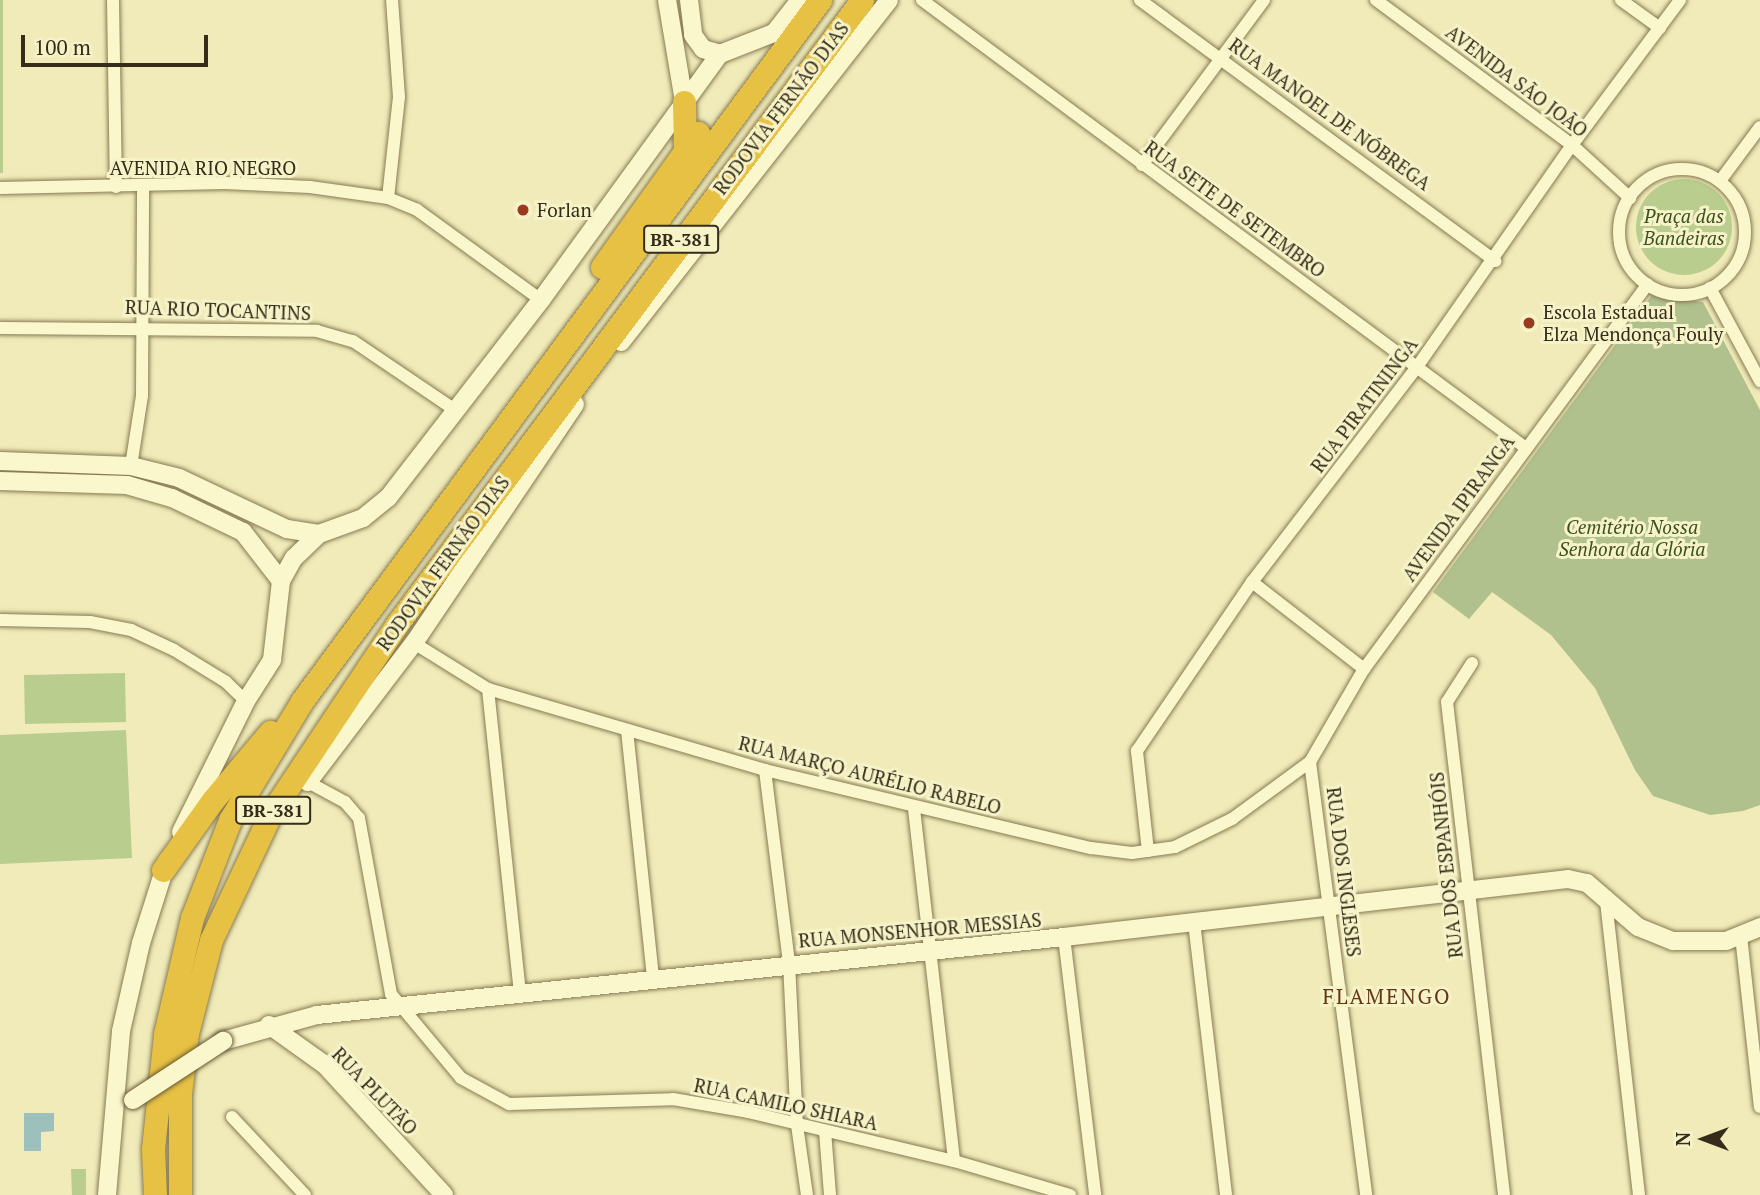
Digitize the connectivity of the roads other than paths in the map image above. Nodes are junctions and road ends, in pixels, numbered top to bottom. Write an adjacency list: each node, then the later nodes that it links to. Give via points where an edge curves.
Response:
1 (113, 0): 25 (street)
2 (392, 0): 28 (street, via 399,97)
3 (667, 0): 19 (street)
4 (688, 0): 17 (street, via 693,35 703,49)
5 (800, 0): 16 (street, BR-381)
6 (820, 0): 38 (highway, RODOVIA FERNÃO DIAS / BR-381)
7 (862, 0): 62 (highway, RODOVIA FERNÃO DIAS / BR-381, via 397,624 294,776)
8 (889, 0): 50 (street, RODOVIA FERNÃO DIAS / BR-381, via 623,338 534,460)
9 (922, 0): 23 (street, RUA SETE DE SETEMBRO)
10 (1140, 0): 18 (street, RUA MANOEL DE NÓBREGA)
11 (1264, 0): 18 (street)
12 (1377, 0): 21 (street, AVENIDA SÃO JOÃO)
13 (1621, 0): 15 (street)
14 (1680, 0): 15 (street, RUA PIRATININGA)
15 (1660, 28): 21 (street, RUA PIRATININGA)
16 (774, 33): 17 (street); 22 (highway, BR-381)
17 (720, 54): 19 (street)
18 (1222, 58): 23 (street); 32 (street, RUA MANOEL DE NÓBREGA)
19 (684, 102): 22 (highway); 35 (street)
20 (1760, 127): 24 (street)
21 (1572, 145): 29 (street, AVENIDA SÃO JOÃO); 32 (street, RUA PIRATININGA)
22 (685, 151): 38 (highway, BR-381, via 626,229)
23 (1142, 165): 39 (street, RUA SETE DE SETEMBRO)
24 (1720, 181): 29 (street, via 1693,169 1678,169 1650,177); 30 (street, via 1737,200)
25 (116, 187): 26 (street, AVENIDA RIO NEGRO); 27 (street, AVENIDA RIO NEGRO)
26 (143, 187): 28 (street, AVENIDA RIO NEGRO, via 310,187); 36 (street)
27 (0, 188)
28 (388, 198): 35 (street, AVENIDA RIO NEGRO, via 416,210)
29 (1630, 198): 33 (street, via 1621,220 1621,244 1626,260)
30 (1745, 223): 31 (street); 34 (street, via 1741,254 1723,279)
31 (1760, 223)
32 (1495, 261): 39 (street, RUA PIRATININGA)
33 (1647, 284): 34 (street, via 1685,295); 42 (street, AVENIDA IPIRANGA)
34 (1710, 288): 40 (street)
35 (541, 300): 41 (street)
36 (144, 326): 37 (street, RUA RIO TOCANTINS); 41 (street, RUA RIO TOCANTINS, via 317,331 353,341); 44 (street, via 142,396)
37 (0, 328)
38 (547, 365): 55 (highway, RODOVIA FERNÃO DIAS / BR-381)
39 (1417, 368): 42 (street, RUA SETE DE SETEMBRO); 48 (street, RUA PIRATININGA)
40 (1760, 381)
41 (455, 410): 46 (street, via 388,498 363,518)
42 (1526, 448): 52 (street, AVENIDA IPIRANGA)
43 (0, 461): 44 (street)
44 (131, 466): 46 (street, via 179,478 287,529)
45 (0, 481): 47 (street, via 127,485 172,498 243,532)
46 (318, 534): 47 (street, via 294,558)
47 (281, 581): 54 (street, via 280,623 272,660)
48 (1252, 582): 52 (street); 61 (street, RUA PIRATININGA, via 1137,751)
49 (0, 620): 54 (street, via 90,621 131,630 226,682)
50 (414, 643): 53 (street, RUA MARÇO AURÉLIO RABELO); 59 (street, RODOVIA FERNÃO DIAS)
51 (1472, 663): 64 (street, RUA DOS ESPANHÓIS, via 1447,702)
52 (1364, 669): 57 (street, AVENIDA IPIRANGA)
53 (488, 689): 56 (street, RUA MARÇO AURÉLIO RABELO); 74 (street)
54 (246, 701): 63 (street)
55 (302, 701): 63 (highway, via 213,800); 85 (highway, RODOVIA FERNÃO DIAS / BR-381, via 230,820 192,918 165,1034 153,1149)
56 (627, 730): 58 (street, RUA MARÇO AURÉLIO RABELO); 73 (street)
57 (1310, 762): 61 (street, RUA MARÇO AURÉLIO RABELO, via 1204,836); 66 (street, RUA DOS INGLESES)
58 (765, 770): 60 (street, RUA MARÇO AURÉLIO RABELO); 72 (street)
59 (309, 782): 62 (highway); 75 (street, RUA CAMILO SHIARA, via 345,802 366,835 386,980)
60 (914, 809): 61 (street, RUA MARÇO AURÉLIO RABELO, via 1091,848); 71 (street)
61 (1147, 851)
62 (249, 855): 77 (highway, RODOVIA FERNÃO DIAS / BR-381, via 211,940 187,1033)
63 (163, 870): 82 (street, via 121,1031)
64 (1467, 890): 65 (street, RUA MONSENHOR MESSIAS, via 1578,879); 66 (street, RUA MONSENHOR MESSIAS); 96 (street, RUA DOS ESPANHÓIS)
65 (1606, 901): 69 (street, RUA MONSENHOR MESSIAS, via 1638,927 1673,941 1712,943); 97 (street)
66 (1330, 906): 67 (street, RUA MONSENHOR MESSIAS); 95 (street, RUA DOS INGLESES)
67 (1194, 922): 70 (street, RUA MONSENHOR MESSIAS); 94 (street)
68 (1760, 928): 69 (street, RUA MONSENHOR MESSIAS)
69 (1741, 936): 78 (street)
70 (1064, 937): 71 (street, RUA MONSENHOR MESSIAS); 93 (street)
71 (931, 950): 72 (street, RUA MONSENHOR MESSIAS); 83 (street)
72 (789, 963): 73 (street, RUA MONSENHOR MESSIAS); 80 (street)
73 (653, 978): 74 (street, RUA MONSENHOR MESSIAS)
74 (520, 993): 75 (street, RUA MONSENHOR MESSIAS)
75 (399, 1007): 76 (street, RUA MONSENHOR MESSIAS); 80 (street, RUA CAMILO SHIARA, via 461,1078 509,1104 673,1099)
76 (269, 1025): 82 (street, RUA MONSENHOR MESSIAS, bridge, via 223,1041 133,1100); 89 (street, RUA PLUTÃO, via 325,1065)
77 (180, 1094): 86 (highway, RODOVIA FERNÃO DIAS / BR-381); 87 (highway)
78 (1760, 1107)
79 (232, 1117): 88 (street)
80 (797, 1125): 81 (street, RUA CAMILO SHIARA); 90 (street)
81 (825, 1131): 83 (street, RUA CAMILO SHIARA); 91 (street)
82 (108, 1146): 84 (street)
83 (954, 1161): 92 (street, RUA CAMILO SHIARA)
84 (107, 1195)
85 (155, 1195)
86 (180, 1195)
87 (187, 1195)
88 (305, 1195)
89 (444, 1195)
90 (807, 1195)
91 (830, 1195)
92 (1070, 1195)
93 (1095, 1195)
94 (1226, 1195)
95 (1366, 1195)
96 (1504, 1195)
97 (1639, 1195)

